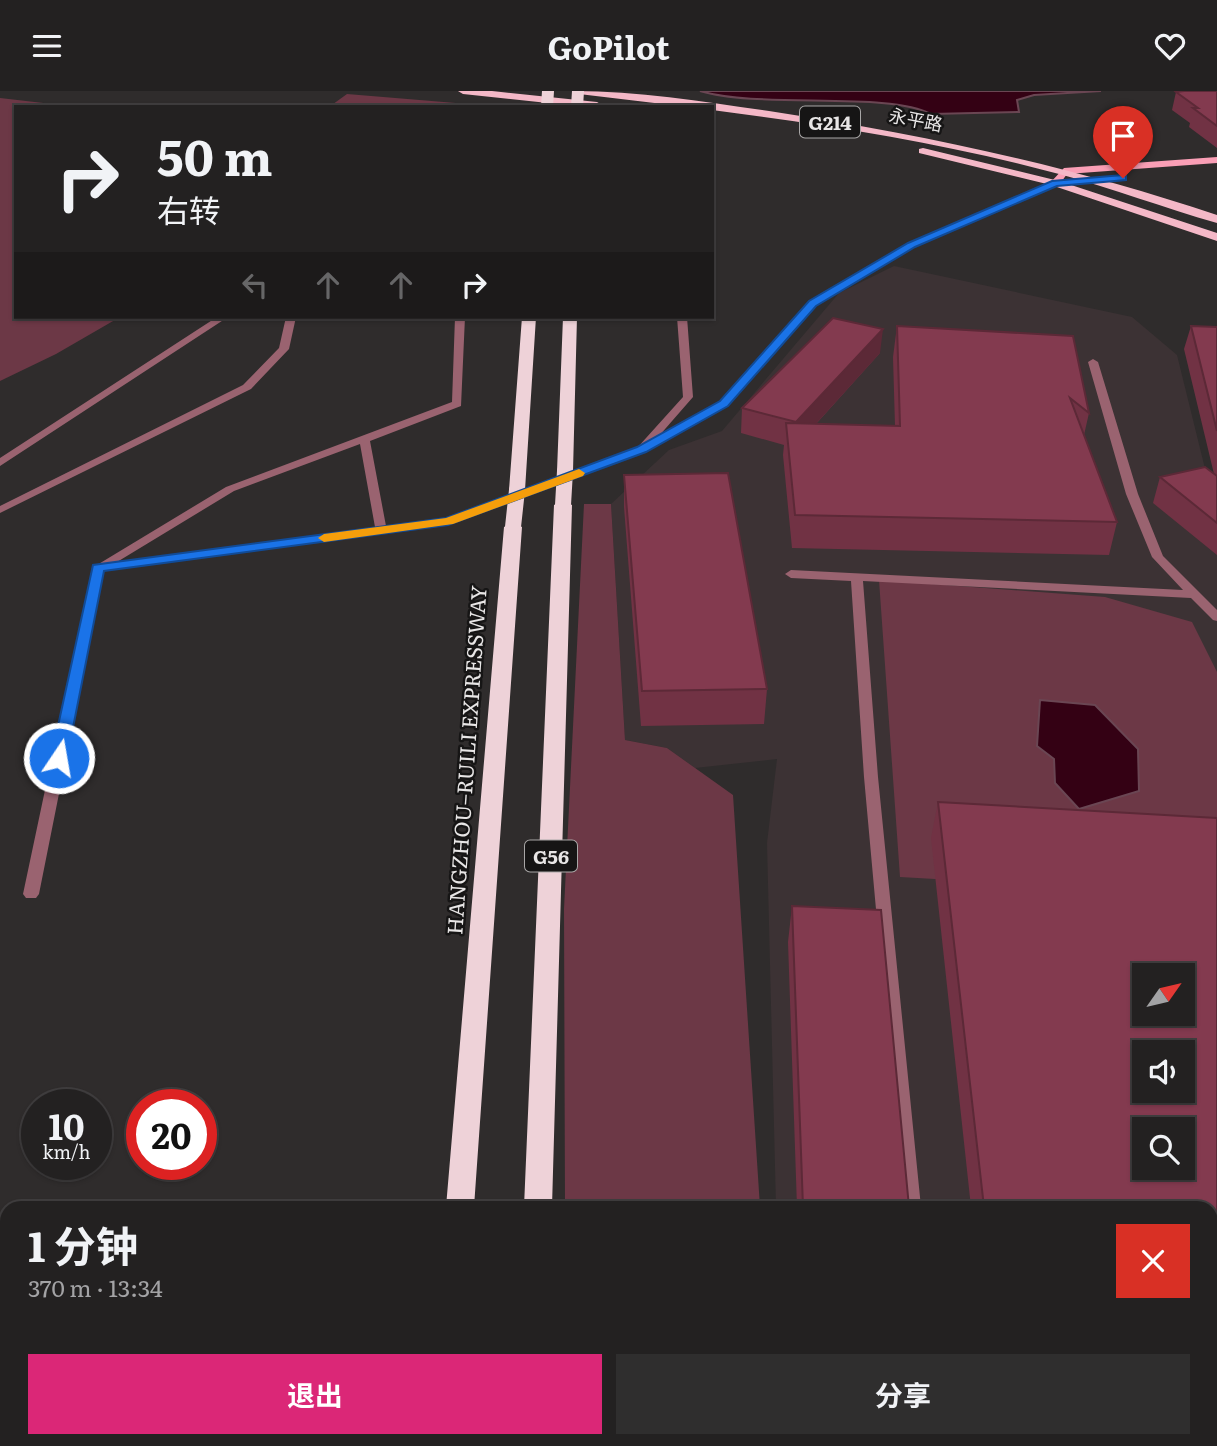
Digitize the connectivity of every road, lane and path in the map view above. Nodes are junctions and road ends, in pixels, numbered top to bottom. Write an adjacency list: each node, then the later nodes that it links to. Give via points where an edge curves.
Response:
1 (463, 91): 5 (highway)
2 (532, 91): 4 (highway)
3 (579, 91): 4 (highway, 永平路 / G214)
4 (596, 93): 6 (highway, 永平路 / G214)
5 (591, 105)
6 (693, 105)
7 (714, 108): 11 (highway, 永平路 / G214, via 939,141)
8 (714, 118): 13 (highway, 永平路 / G214, via 892,145)
9 (1217, 160): 11 (main road)
10 (1217, 170): 12 (main road)
11 (1064, 171): 12 (highway, 永平路 / G214); 13 (main road)
12 (1097, 180): 13 (main road); 14 (highway, G214)
13 (1055, 183): 15 (highway, G214); 24 (street, via 911,245 812,303 724,403)
14 (1217, 219)
15 (1217, 237)
16 (220, 319): 25 (street)
17 (291, 319): 26 (street, via 284,349 247,387)
18 (460, 319): 23 (street, via 457,404)
19 (529, 319): 34 (highway, HANGZHOU–RUILI EXPRESSWAY, bridge)
20 (570, 319): 35 (highway, G56, bridge)
21 (682, 319): 24 (street, via 688,397)
22 (1093, 362): 31 (street, via 1132,494 1158,557)
23 (364, 439): 27 (street); 28 (street, via 230,489)
24 (641, 450): 27 (street, via 448,521)
25 (0, 463)
26 (0, 510)
27 (381, 531): 28 (street)
28 (98, 568): 33 (street)
29 (791, 574): 30 (street)
30 (857, 577): 31 (street); 36 (street)
31 (1194, 594): 32 (street)
32 (1217, 617)
33 (31, 894)
34 (460, 1201)
35 (538, 1201)
36 (911, 1201)

